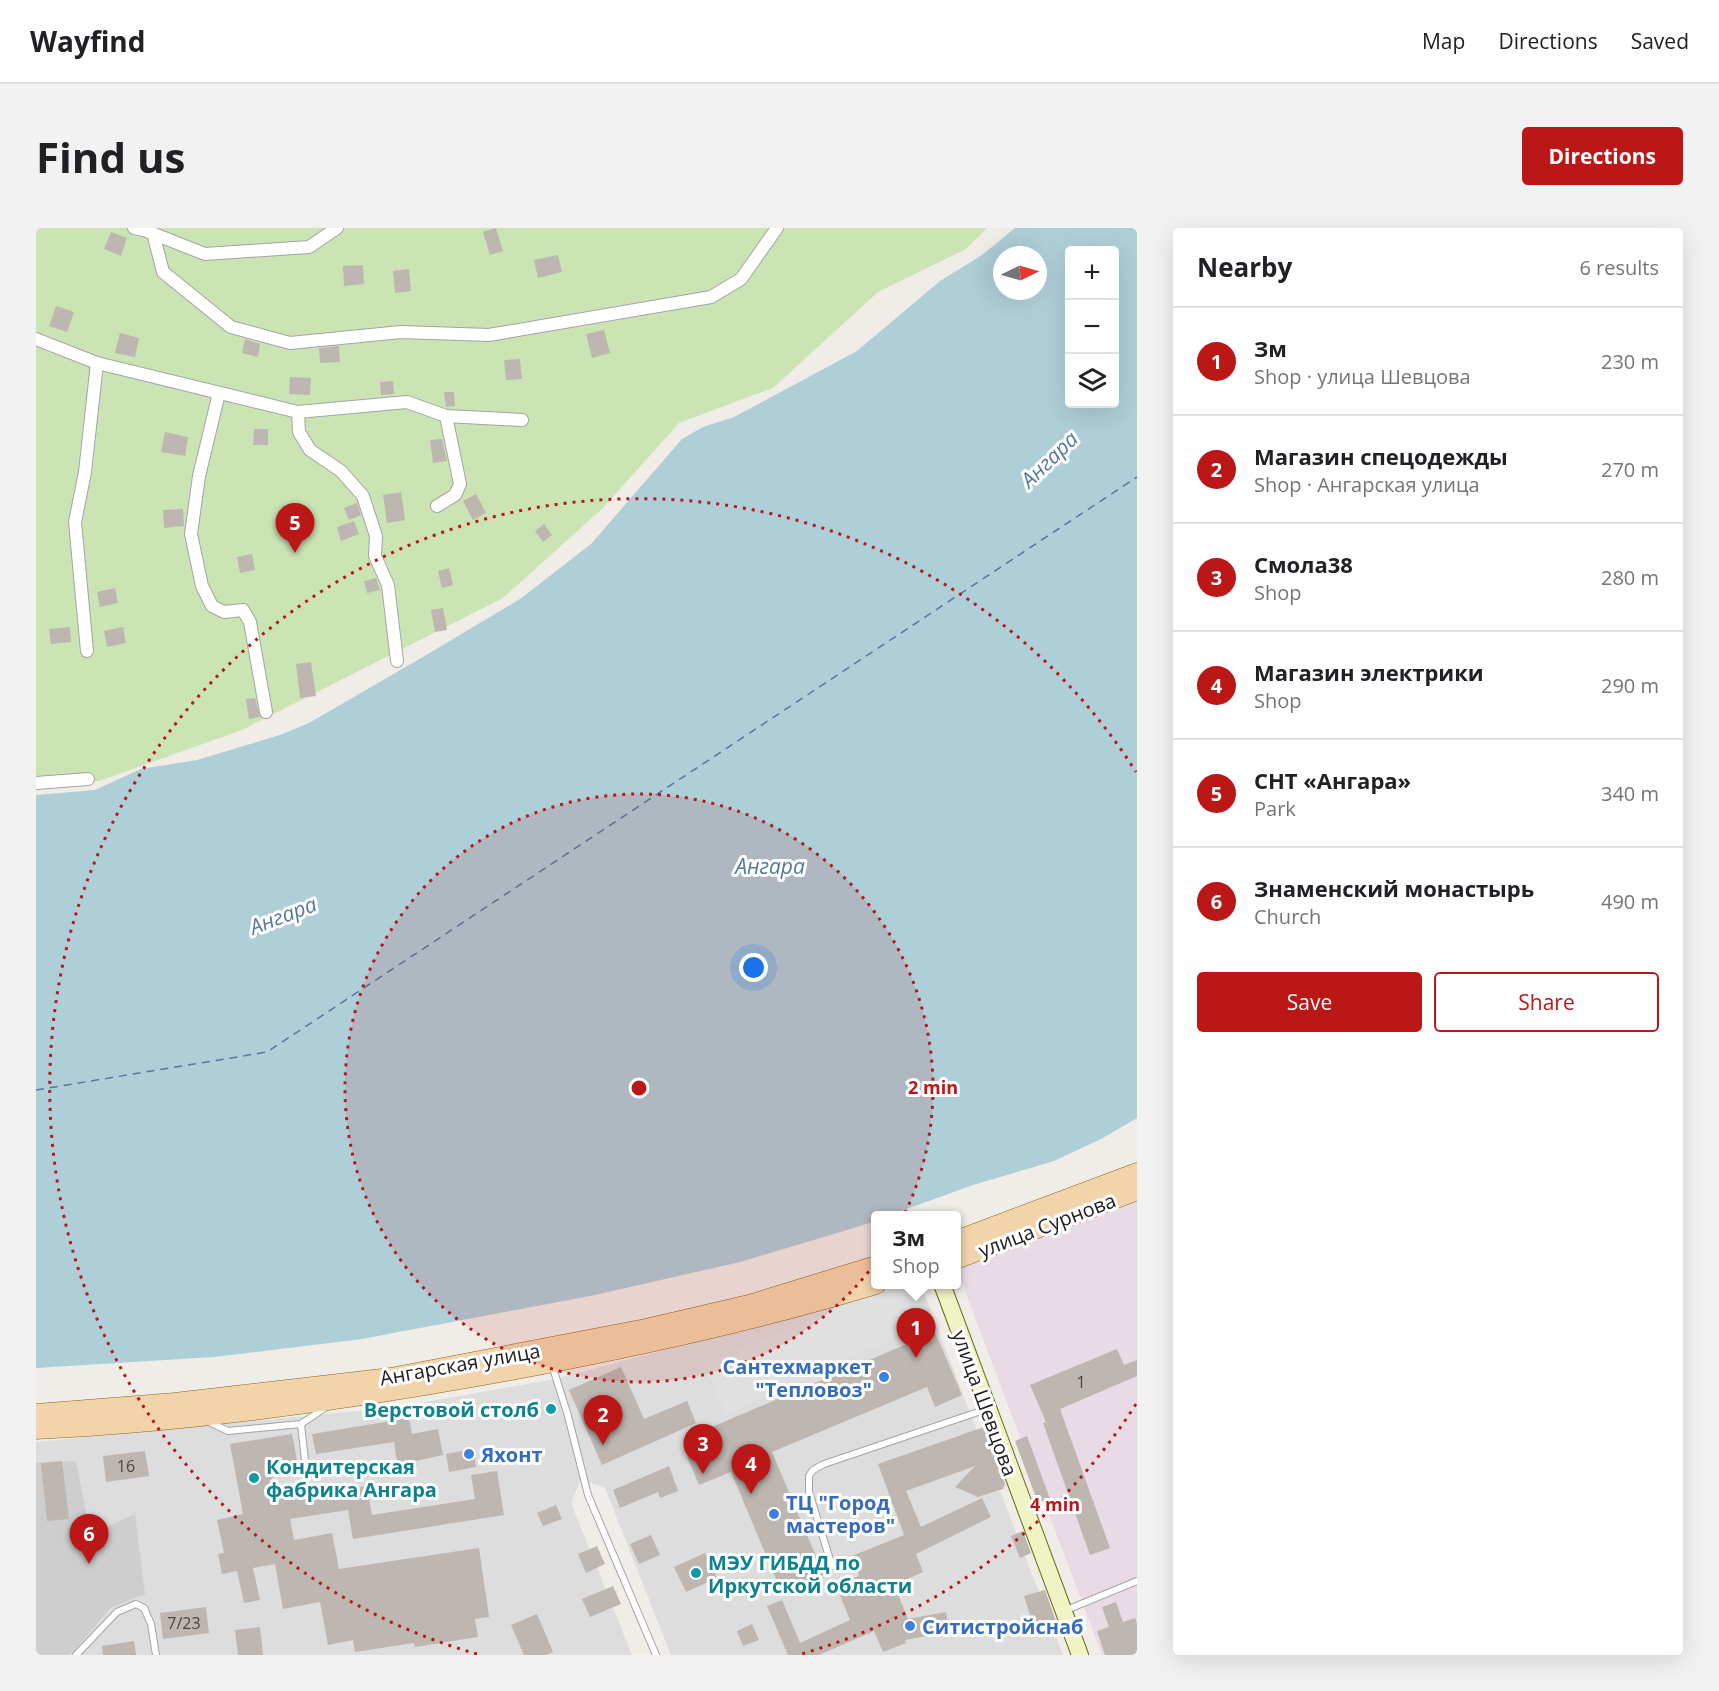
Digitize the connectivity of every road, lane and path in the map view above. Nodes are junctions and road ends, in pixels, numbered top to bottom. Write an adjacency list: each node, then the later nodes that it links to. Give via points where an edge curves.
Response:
1 (134, 228): 4 (street)
2 (337, 228): 4 (street, via 309,247 205,254)
3 (777, 228): 4 (street, via 741,279 711,297 489,335 401,332 290,343 231,327 163,272)
4 (153, 233)
5 (36, 339): 6 (street)
6 (97, 363): 7 (street); 12 (street, via 85,472 75,522)
7 (219, 393): 8 (street); 14 (street, via 199,476 192,534 202,586 212,606 224,612 243,610 250,622)
8 (298, 412): 9 (street, via 407,402); 13 (street, via 299,432 310,450 341,471 363,496 376,536 375,556 388,585)
9 (446, 416): 10 (street); 11 (street, via 459,484 455,495)
10 (522, 420)
11 (437, 506)
12 (87, 651)
13 (397, 661)
14 (266, 712)
15 (88, 779): 16 (street)
16 (36, 783)
17 (1137, 1173): 19 (main road, улица Сурнова)
18 (1137, 1190): 20 (main road, улица Сурнова)
19 (961, 1239)
20 (961, 1257)
21 (871, 1268): 27 (main road, Ангарская улица, via 749,1305 646,1329 402,1376 175,1403)
22 (871, 1285): 24 (main road, Ангарская улица, via 758,1318)
23 (944, 1289): 26 (main road, улица Шевцова)
24 (551, 1363): 25 (main road, Ангарская улица); 37 (lane, via 588,1495)
25 (338, 1399): 28 (main road, Ангарская улица); 29 (lane)
26 (988, 1409): 32 (lane, via 813,1470 809,1492); 34 (main road, улица Шевцова)
27 (36, 1414)
28 (198, 1417): 29 (lane, via 228,1431); 30 (main road, Ангарская улица)
29 (301, 1424): 31 (lane)
30 (36, 1429)
31 (306, 1470)
32 (832, 1566)
33 (1137, 1581): 34 (lane)
34 (1063, 1611): 38 (main road, улица Шевцова)
35 (76, 1655): 36 (lane, via 117,1612 136,1605 144,1608 151,1624)
36 (156, 1655)
37 (656, 1655)
38 (1080, 1655)

